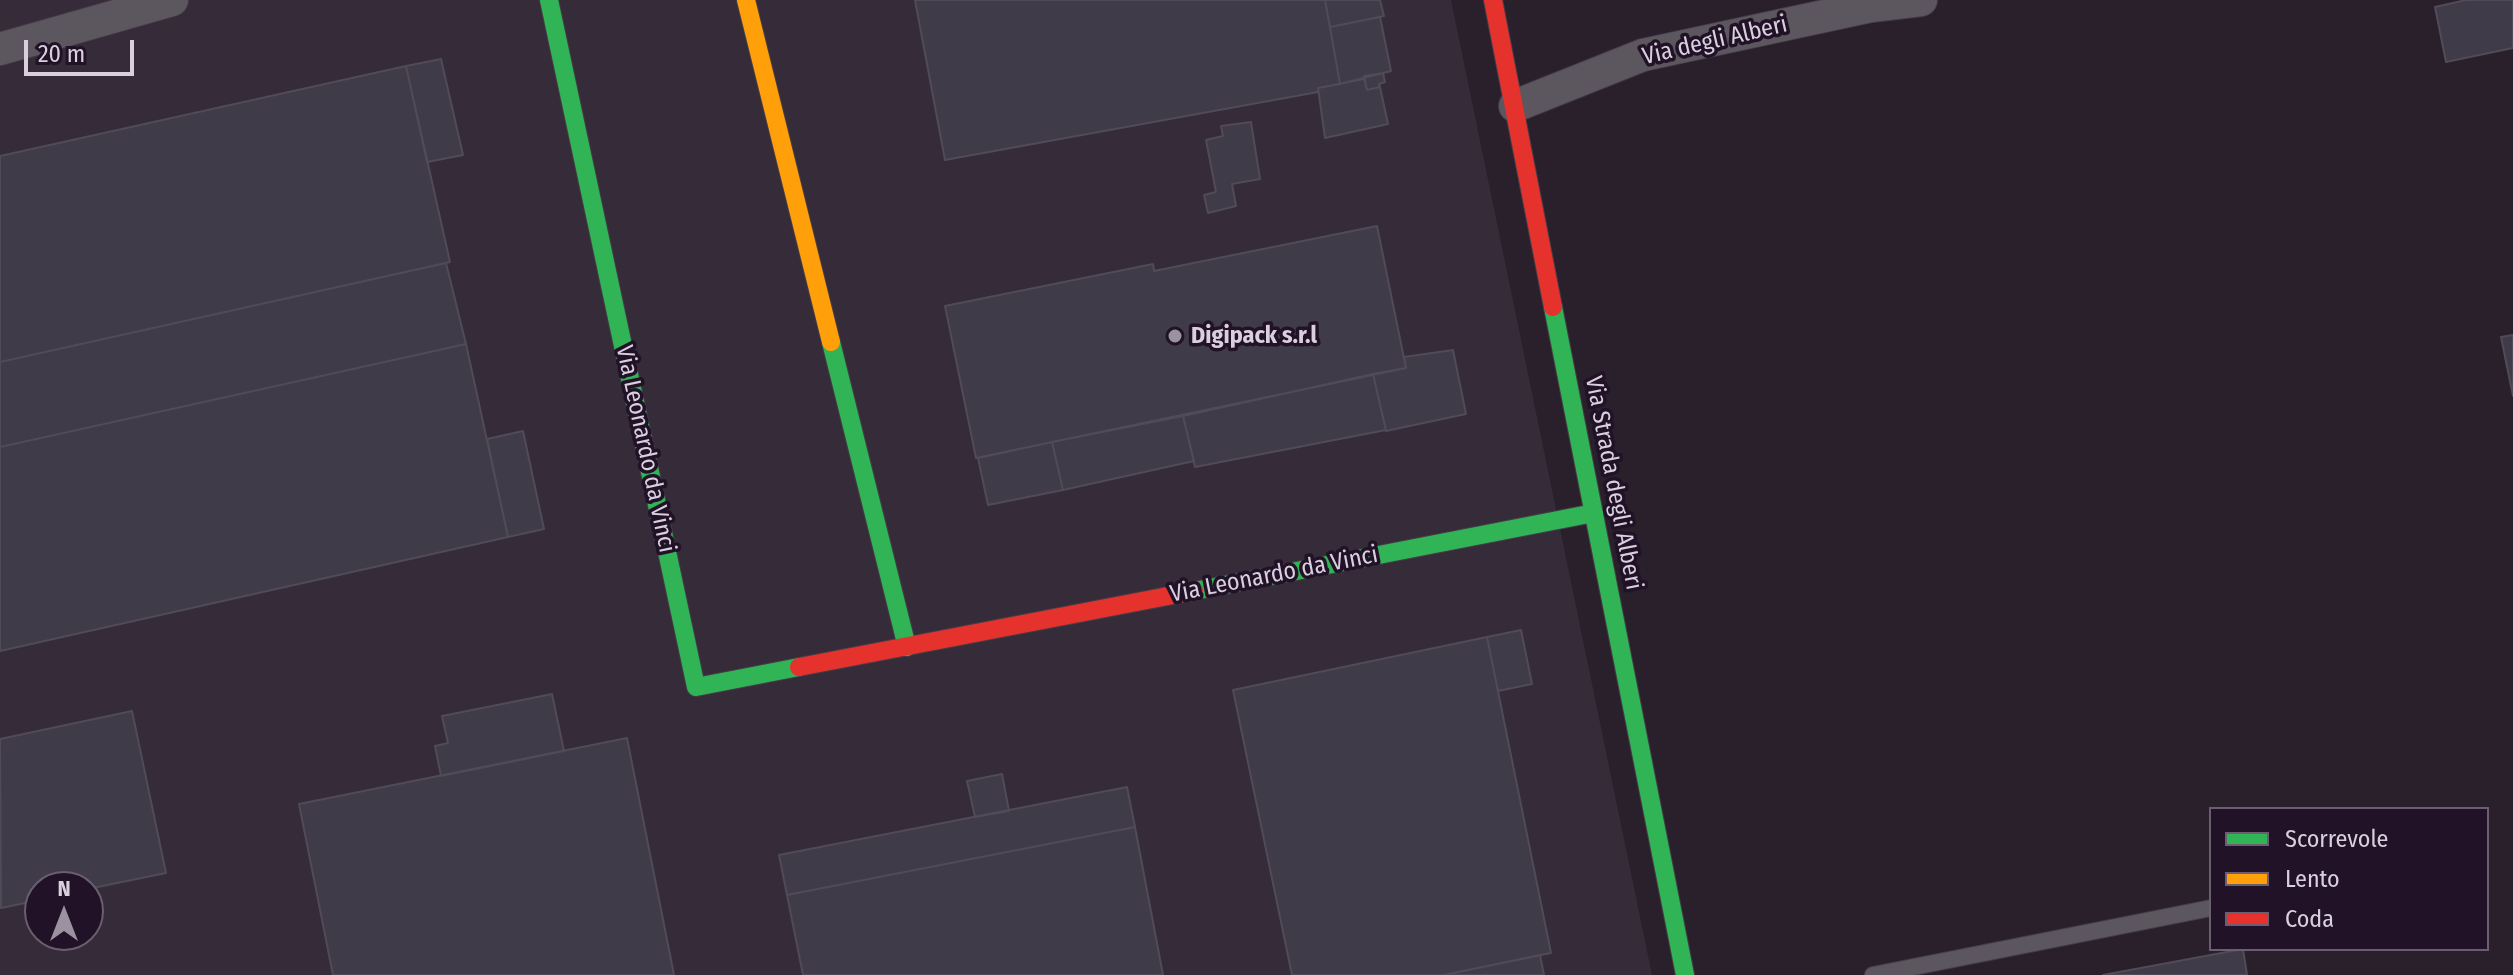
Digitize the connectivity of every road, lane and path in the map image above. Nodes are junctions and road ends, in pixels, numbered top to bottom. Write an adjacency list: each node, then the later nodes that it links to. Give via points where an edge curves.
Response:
1 (172, 0): 6 (street)
2 (549, 0): 9 (street, Via Leonardo da Vinci, via 696,687)
3 (746, 0): 9 (street)
4 (1493, 0): 7 (street, Via Strada degli Alberi)
5 (1921, 0): 7 (street, Via degli Alberi, via 1643,55)
6 (0, 49)
7 (1515, 106): 8 (street, Via Strada degli Alberi)
8 (1594, 513): 9 (street, Via Leonardo da Vinci); 11 (street, Via Strada degli Alberi)
9 (907, 647)
10 (2209, 908): 12 (lane)
11 (1685, 975)
12 (1873, 975)

